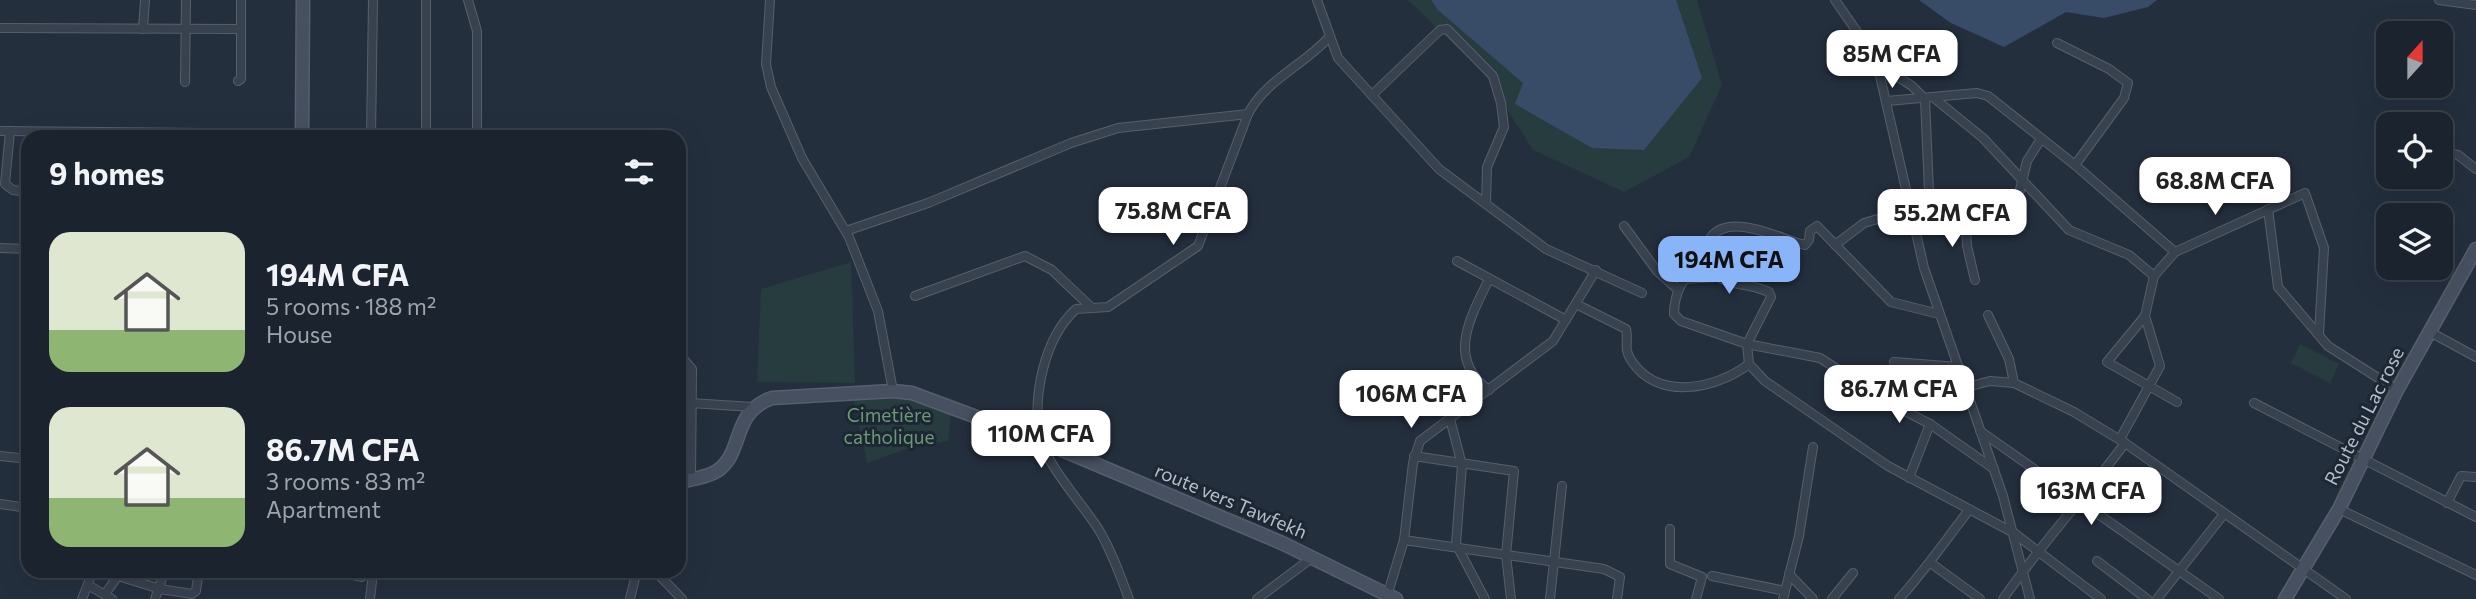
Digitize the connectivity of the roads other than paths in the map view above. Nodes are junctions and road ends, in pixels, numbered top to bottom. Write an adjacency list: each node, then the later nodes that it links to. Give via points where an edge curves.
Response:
1 (145, 0): 14 (street)
2 (186, 0): 15 (street)
3 (241, 0): 16 (street)
4 (303, 0): 26 (street)
5 (373, 0): 27 (street)
6 (426, 0): 28 (street)
7 (468, 0): 29 (street, via 477,32)
8 (770, 0): 45 (street, via 766,64 771,87 803,158)
9 (1317, 0): 17 (street)
10 (1835, 0): 19 (street)
11 (2439, 0): 12 (street)
12 (2476, 5)
13 (0, 29): 14 (street)
14 (143, 29): 15 (street)
15 (185, 29): 16 (street); 21 (street)
16 (240, 29): 20 (street)
17 (1330, 36): 22 (street, via 1338,58); 25 (street, via 1312,56 1259,94)
18 (2057, 43): 35 (street, via 2128,83 2124,97)
19 (1875, 62): 23 (street); 24 (street)
20 (238, 81)
21 (185, 82)
22 (1372, 95): 39 (street, via 1420,152); 39 (street, via 1440,30 1447,29 1489,70 1501,103 1504,127 1486,167)
23 (1930, 99): 24 (street); 33 (street, via 1983,93); 37 (street, via 1973,129); 43 (street)
24 (1887, 101): 41 (street)
25 (1248, 114): 45 (street, via 1118,128); 63 (street, via 1198,246 1108,307)
26 (302, 130)
27 (371, 130)
28 (426, 130)
29 (477, 130)
30 (0, 131): 31 (street)
31 (10, 131): 32 (street); 38 (street, via 5,184)
32 (21, 131)
33 (2041, 139): 35 (street); 37 (street, via 2027,161)
34 (2453, 154): 36 (street)
35 (2075, 165): 51 (street)
36 (2476, 169)
37 (2022, 182): 42 (street, via 2012,201); 54 (street, via 2069,230 2129,255)
38 (21, 191)
39 (1486, 204): 53 (street, via 1546,249)
40 (2268, 209): 51 (street); 69 (street, via 2278,287); 69 (street, via 2305,193 2324,248)
41 (1910, 212): 43 (street); 46 (street, via 1864,222); 64 (street)
42 (1965, 213): 43 (street); 58 (street)
43 (1930, 214)
44 (1624, 226): 59 (street, via 1657,271)
45 (846, 232): 81 (street, via 878,311)
46 (1835, 245): 50 (street, via 1817,226 1805,246 1746,227 1727,226 1711,237); 64 (street, via 1891,302)
47 (0, 248): 48 (street)
48 (21, 249)
49 (2476, 249): 68 (street, Route du Lac rose)
50 (1705, 251): 55 (street, via 1709,270); 57 (street)
51 (2175, 252): 54 (street)
52 (1457, 261): 56 (street)
53 (1596, 270): 60 (street); 62 (street)
54 (2154, 276): 66 (street)
55 (1716, 277): 57 (street); 70 (street, via 1769,292 1771,297)
56 (1489, 279): 67 (street); 79 (street, via 1475,308 1464,354 1474,379)
57 (1685, 279): 59 (street)
58 (1975, 279)
59 (1677, 289): 70 (street, via 1674,314 1681,321)
60 (1642, 293)
61 (915, 296): 63 (street, via 1025,256 1052,270)
62 (1576, 304): 67 (street); 74 (street, via 1626,329 1624,346 1645,378 1666,385 1701,386)
63 (1092, 308): 89 (street, via 1076,309 1067,317 1047,355 1041,389)
64 (1940, 314): 75 (street)
65 (1988, 315): 76 (street, via 2009,359)
66 (2145, 316): 77 (street, via 2160,366); 77 (street, via 2107,362)
67 (1566, 320): 79 (street, via 1553,341)
68 (2430, 332): 71 (street); 80 (street, Route du Lac rose)
69 (2319, 334): 80 (street, via 2349,363)
70 (1746, 344): 74 (street); 87 (street, via 1820,358)
71 (2476, 357)
72 (686, 362): 83 (street, via 692,369)
73 (1894, 362): 75 (street)
74 (1749, 364): 100 (street, via 1765,381)
75 (1959, 367): 78 (street)
76 (2014, 383): 78 (street, via 1990,381); 90 (street)
77 (2150, 386): 82 (street); 90 (street)
78 (1966, 387): 88 (street)
79 (1489, 390): 86 (street)
80 (2397, 390): 94 (street, Route du Lac rose)
81 (893, 391): 85 (street, route vers Tawfekh, via 772,398); 89 (street, route vers Tawfekh, via 930,398)
82 (2177, 402)
83 (690, 403): 85 (street); 96 (street)
84 (2255, 403): 94 (street)
85 (753, 407): 101 (street, via 726,462 716,472)
86 (1450, 419): 93 (street, via 1420,441); 97 (street)
87 (1930, 424): 98 (street); 100 (street)
88 (1980, 431): 98 (street); 103 (street)
89 (1041, 441): 117 (street, route vers Tawfekh); 147 (street, via 1110,550)
90 (2123, 441): 103 (street); 109 (street)
91 (1813, 447): 125 (street, via 1800,536)
92 (0, 456): 95 (street)
93 (1414, 456): 97 (street); 113 (street)
94 (2363, 457): 104 (street); 107 (street, Route du Lac rose)
95 (21, 458)
96 (686, 465)
97 (1462, 465): 114 (street); 116 (street, via 1514,471)
98 (1994, 469): 112 (street)
99 (2476, 477): 104 (street, via 2461,476)
100 (1909, 478): 108 (street)
101 (686, 480)
102 (1562, 486): 119 (street)
103 (2082, 502): 115 (street); 123 (street)
104 (2447, 503): 110 (street)
105 (0, 504): 106 (street)
106 (21, 507)
107 (2339, 509): 121 (street, Route du Lac rose); 126 (street)
108 (1969, 510): 112 (street); 120 (street)
109 (2224, 514): 121 (street); 123 (street)
110 (2476, 517)
111 (1670, 529): 153 (street, via 1670,565 1702,577)
112 (2014, 533): 115 (street); 122 (street)
113 (1404, 540): 114 (street); 140 (street)
114 (1458, 548): 116 (street); 149 (street)
115 (2040, 551): 122 (street); 159 (street)
116 (1506, 555): 119 (street); 150 (street)
117 (1313, 557): 140 (street, route vers Tawfekh); 148 (street)
118 (2097, 561): 160 (street)
119 (1553, 563): 151 (street); 152 (street, via 1614,572 1620,577)
120 (1932, 564): 141 (street); 156 (street)
121 (2303, 569): 163 (street, Route du Lac rose); 164 (street)
122 (2021, 572): 157 (street); 158 (street)
123 (2179, 572): 161 (street); 162 (street)
124 (1853, 573): 155 (street)
125 (1789, 574): 138 (street); 154 (street)
126 (2476, 575)
127 (1712, 576): 138 (street)
128 (90, 578): 136 (street)
129 (117, 578): 139 (street)
130 (124, 578): 137 (street)
131 (163, 578): 137 (street)
132 (198, 578): 137 (street, via 195,593)
133 (373, 578): 144 (street)
134 (635, 578): 145 (street)
135 (662, 578): 146 (street)
136 (88, 585): 139 (street); 142 (street)
137 (160, 589): 143 (street)
138 (1784, 595)
139 (109, 597)
140 (1392, 597)
141 (1904, 597)
142 (82, 599)
143 (155, 599)
144 (370, 599)
145 (630, 599)
146 (682, 599)
147 (1129, 599)
148 (1257, 599)
149 (1485, 599)
150 (1511, 599)
151 (1550, 599)
152 (1617, 599)
153 (1696, 599)
154 (1813, 599)
155 (1832, 599)
156 (1980, 599)
157 (2003, 599)
158 (2030, 599)
159 (2101, 599)
160 (2147, 599)
161 (2157, 599)
162 (2219, 599)
163 (2285, 599)
164 (2346, 599)

